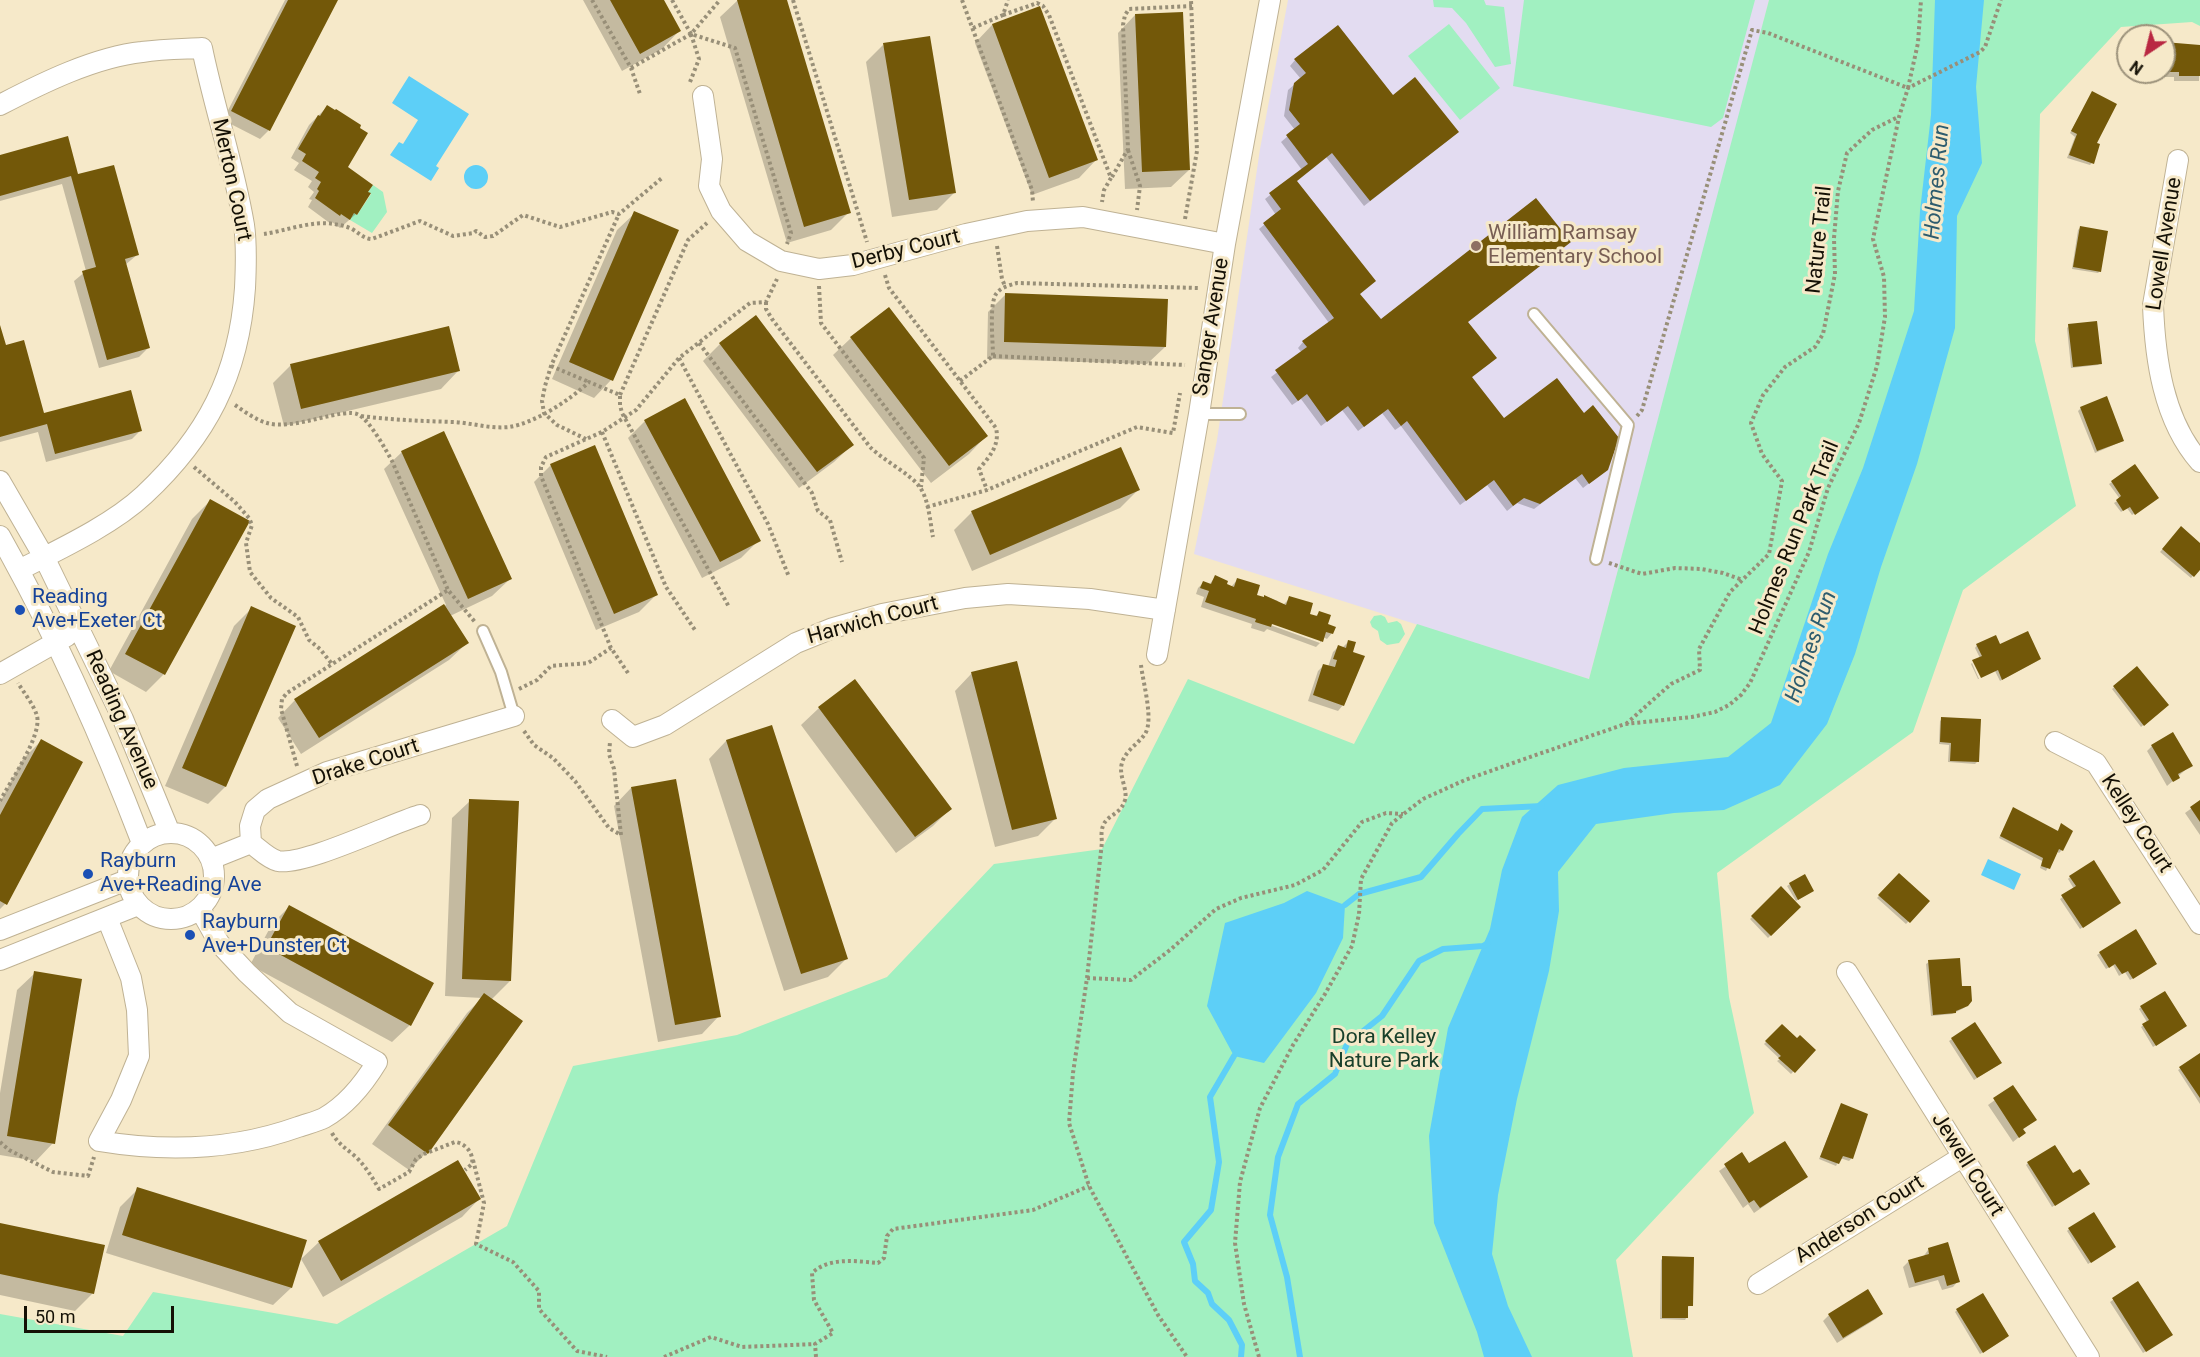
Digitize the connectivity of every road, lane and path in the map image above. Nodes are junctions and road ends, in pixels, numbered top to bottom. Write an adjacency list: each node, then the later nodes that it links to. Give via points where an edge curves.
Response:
1 (592, 0): 15 (path)
2 (672, 0): 14 (path)
3 (720, 0): 14 (path)
4 (793, 0): 34 (path)
5 (963, 0): 13 (path)
6 (1008, 0): 12 (path)
7 (1191, 0): 11 (path)
8 (1269, 0): 33 (street, Sanger Avenue)
9 (1921, 0): 16 (path, Holmes Run Park Trail, via 1918,43)
10 (2001, 0): 16 (path, via 1980,52)
11 (1192, 6): 21 (path, via 1129,9 1125,15); 31 (path, via 1197,151)
12 (1003, 15): 13 (path); 24 (path, via 1036,3 1049,15)
13 (973, 28): 27 (path, via 1032,190)
14 (691, 34): 15 (path); 17 (path, via 699,59); 35 (path, via 735,48 791,233)
15 (632, 68): 18 (path)
16 (1908, 88): 20 (path, Holmes Run Park Trail); 56 (path, via 1752,30 1642,410)
17 (696, 92): 25 (street, Derby Court, via 712,159 709,186)
18 (640, 94)
19 (0, 105): 32 (street, Merton Court, via 106,59 143,51 202,48)
20 (1899, 117): 72 (path, Nature Trail, via 1872,130 1847,153 1838,191 1835,274 1823,334 1815,347 1785,367 1763,395 1751,423 1762,454 1782,481 1769,554); 88 (path, Holmes Run Park Trail, via 1872,239 1884,277 1885,317 1877,366 1859,423 1827,488 1809,552 1779,622 1750,683 1730,705 1692,717)
21 (1128, 149): 24 (path); 29 (path, via 1140,186)
22 (2178, 160): 60 (street, Lowell Avenue, via 2153,305 2154,328 2160,373 2172,413)
23 (662, 177): 26 (path)
24 (1111, 178): 28 (path, via 1104,190)
25 (721, 211): 35 (street, Derby Court, via 747,241); 49 (path, via 688,240)
26 (619, 214): 32 (path, via 612,212 560,228 523,215 493,236 485,237 476,231 453,236 420,221 372,239 331,223); 44 (path)
27 (1035, 220): 28 (street, Derby Court); 30 (street, Derby Court)
28 (1098, 220): 29 (street, Derby Court)
29 (1136, 227): 31 (street, Derby Court)
30 (994, 228): 34 (street, Derby Court); 38 (path)
31 (1183, 235): 33 (street, Derby Court)
32 (245, 236): 50 (street, Merton Court, via 243,315 236,351)
33 (1225, 244): 52 (street, Sanger Avenue)
34 (876, 259): 36 (street, Derby Court); 46 (path, via 889,288)
35 (783, 261): 36 (street, Derby Court); 39 (path)
36 (819, 269): 62 (path, via 821,323 924,458)
37 (1201, 280): 38 (path, via 1199,289 1017,283)
38 (1005, 286): 42 (path, via 993,303)
39 (766, 302): 41 (path, via 750,303); 62 (path, via 772,319 870,447)
40 (1534, 314): 56 (lane)
41 (699, 343): 43 (path); 69 (path, via 812,493 818,511 830,520)
42 (993, 356): 45 (path, via 1186,363); 46 (path)
43 (679, 358): 55 (path); 71 (path, via 768,524)
44 (551, 366): 47 (path); 51 (path, via 542,401)
45 (1184, 374)
46 (960, 381): 63 (path, via 996,428 997,443 979,469)
47 (589, 382): 49 (path); 51 (path)
48 (1182, 385): 63 (path, via 1173,433 1137,427)
49 (620, 395): 55 (path)
50 (219, 396): 54 (path, via 269,424 291,426 348,412); 59 (street, Merton Court)
51 (544, 413): 54 (path, via 509,427 401,422); 58 (path, via 557,425)
52 (1199, 414): 53 (lane); 75 (street, Sanger Avenue)
53 (1240, 414)
54 (361, 416): 73 (path, via 392,461)
55 (626, 417): 57 (path); 74 (path)
56 (1628, 425): 68 (lane)
57 (602, 432): 58 (path); 77 (path, via 666,587)
58 (586, 439): 80 (path, via 546,457 541,476)
59 (180, 456): 67 (street, Merton Court, via 143,496 99,527); 82 (path, via 249,518 252,525 246,543 250,572 271,598 298,617 309,640)
60 (2200, 462)
61 (0, 481): 67 (street, Reading Avenue)
62 (921, 487): 64 (path)
63 (987, 490): 64 (path)
64 (927, 507): 66 (path)
65 (0, 536): 70 (street, Reading Avenue)
66 (933, 537)
67 (44, 557): 70 (street, Merton Court); 76 (street, Reading Avenue)
68 (1596, 559): 72 (path, via 1642,574 1675,568 1701,569)
69 (842, 562)
70 (19, 570): 79 (street, Reading Avenue)
71 (789, 578)
72 (1743, 580): 88 (path, Nature Trail, via 1730,592 1699,649 1700,670 1671,684)
73 (448, 590): 78 (path); 82 (path)
74 (729, 607)
75 (1165, 610): 81 (street, Sanger Avenue); 87 (street, Harwich Court, via 1090,599 1008,594 916,607 833,628 796,643 655,729 633,736)
76 (80, 629): 79 (street); 95 (street, Reading Avenue, via 123,719)
77 (695, 630)
78 (483, 631): 85 (lane)
79 (57, 641): 83 (street); 96 (street, Reading Avenue)
80 (611, 648): 84 (path); 85 (path, via 588,663 551,666 537,680)
81 (1157, 655): 107 (path, via 1140,661 1149,723 1120,766 1126,798 1100,830 1102,842)
82 (332, 664): 91 (path, via 282,699 285,728)
83 (5, 671): 92 (path, via 37,716 37,727)
84 (628, 673)
85 (507, 693): 86 (lane)
86 (514, 716): 90 (path, via 534,745 554,758 609,828 621,835); 91 (street, Drake Court, via 327,772)
87 (612, 720)
88 (1625, 724): 93 (path, Holmes Run Park Trail, via 1465,780 1423,799)
89 (2055, 742): 103 (street, Kelley Court, via 2096,763)
90 (609, 754)
91 (304, 783): 97 (street, Drake Court, via 268,799 255,810 250,826)
92 (0, 801)
93 (1404, 814): 107 (path, via 1386,813 1362,822 1323,870 1295,885 1241,898 1216,909 1131,980); 121 (path, Holmes Run Park Trail, via 1392,823 1361,879 1352,946 1260,1108 1240,1182 1235,1243 1244,1304)
94 (420, 815): 97 (street, via 295,860 278,861)
95 (170, 833): 96 (street); 98 (street, via 193,838)
96 (142, 843): 99 (street, via 128,866)
97 (251, 843): 98 (street)
98 (211, 859): 101 (street, via 213,886)
99 (127, 880): 100 (street); 104 (street)
100 (138, 905): 101 (street, via 148,914 175,920); 102 (street)
101 (200, 909): 108 (street, via 219,943 291,1013 377,1062 363,1085)
102 (107, 918): 105 (street); 109 (street, via 131,978 139,1056)
103 (2200, 924)
104 (0, 930)
105 (0, 960)
106 (1847, 972): 111 (street, Jewell Court)
107 (1087, 978): 114 (path, via 1069,1123)
108 (323, 1118): 109 (street, via 276,1134 213,1147 128,1146); 112 (path, via 338,1143 361,1163 379,1189 409,1172 424,1154 454,1142 462,1144)
109 (99, 1141): 110 (path, via 88,1176 53,1172)
110 (0, 1142)
111 (1962, 1157): 115 (street, Anderson Court); 122 (street, Jewell Court)
112 (473, 1160): 113 (path); 117 (path, via 484,1203 476,1244 513,1262 539,1291 539,1309 578,1351)
113 (465, 1170)
114 (1089, 1186): 116 (path, via 1033,1210 894,1229 887,1236 884,1258 878,1263 821,1264 812,1273 814,1300 833,1333); 120 (path, via 1158,1315)
115 (1758, 1284)
116 (815, 1344): 118 (path, via 742,1347 711,1337); 119 (path)
117 (607, 1357)
118 (664, 1357)
119 (816, 1357)
120 (1187, 1357)
121 (1259, 1357)
122 (2089, 1357)

